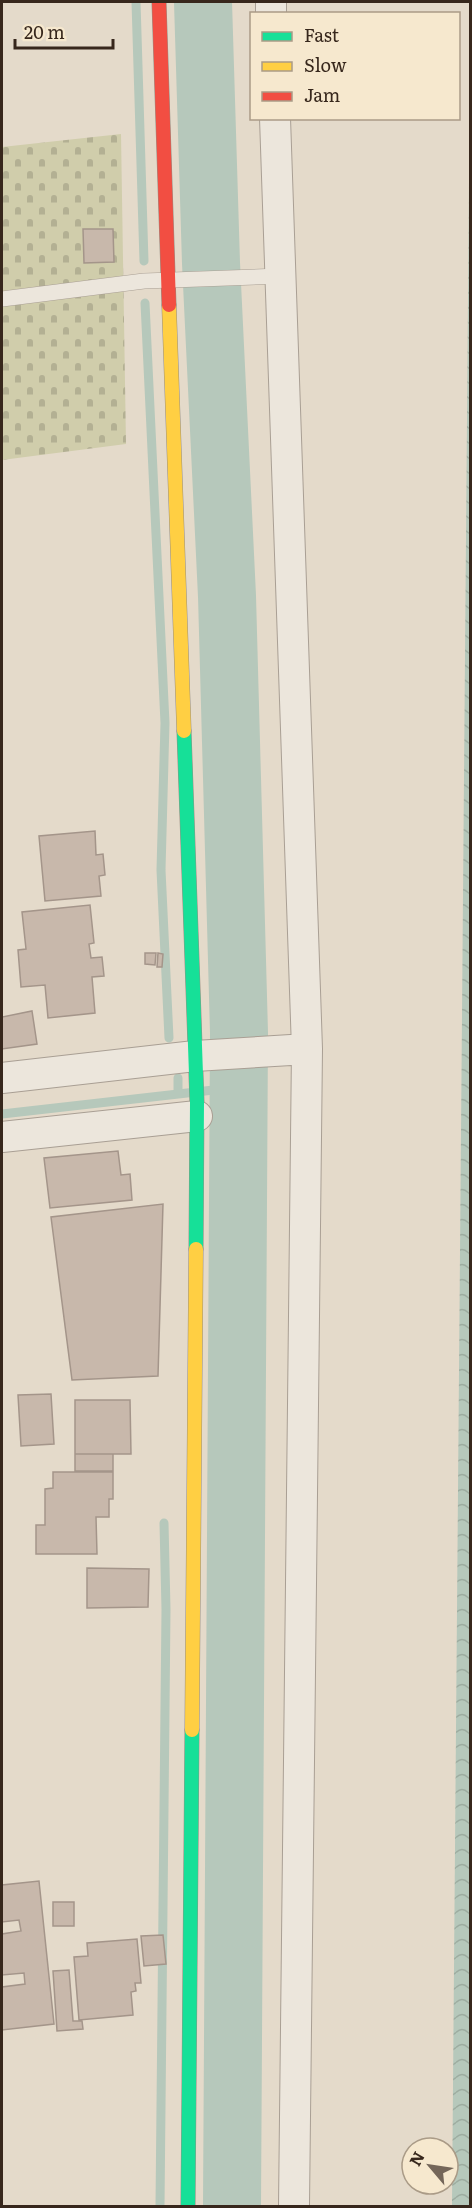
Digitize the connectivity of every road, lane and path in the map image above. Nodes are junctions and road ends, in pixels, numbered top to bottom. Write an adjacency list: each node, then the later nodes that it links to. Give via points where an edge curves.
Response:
1 (159, 2): 4 (street)
2 (275, 120): 3 (street)
3 (268, 276): 4 (lane); 6 (street)
4 (174, 280): 5 (lane); 7 (street)
5 (2, 299)
6 (307, 1049): 7 (street); 12 (street)
7 (205, 1064): 8 (street); 9 (street)
8 (2, 1078)
9 (197, 1110): 10 (street); 11 (street)
10 (2, 1137)
11 (188, 2206)
12 (294, 2206)

